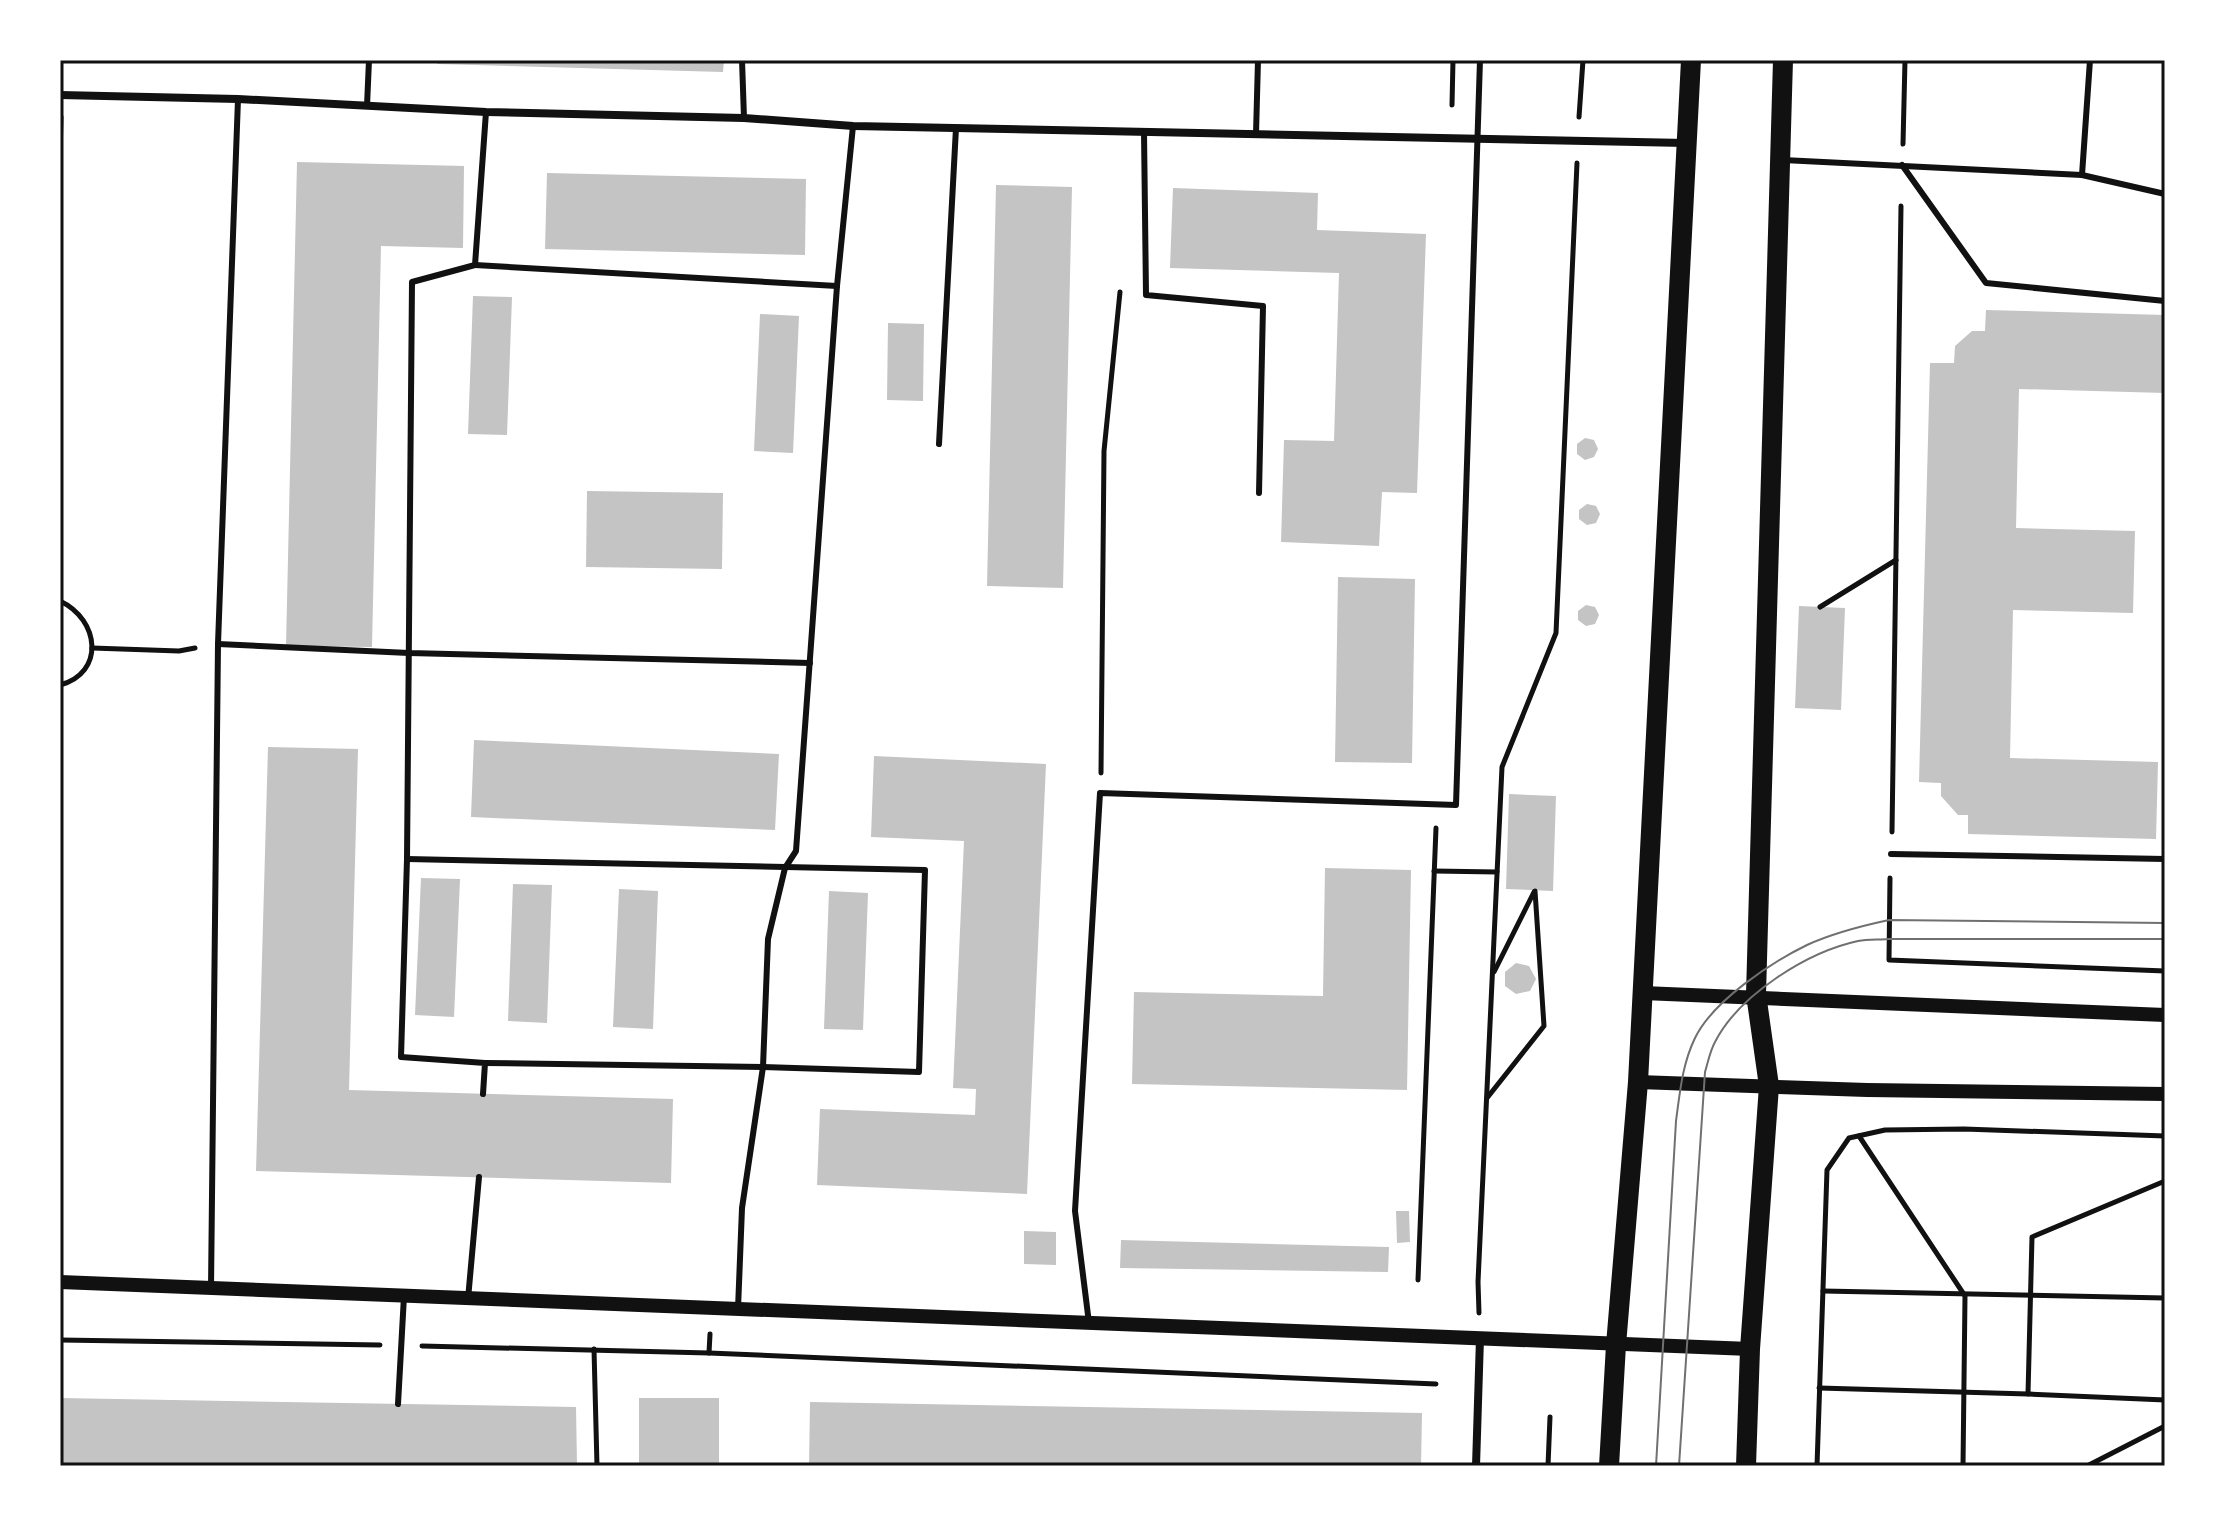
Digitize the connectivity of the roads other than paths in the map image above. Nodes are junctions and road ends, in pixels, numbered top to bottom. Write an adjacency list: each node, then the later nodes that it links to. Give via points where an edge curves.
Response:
1 (369, 60): 10 (lane)
2 (742, 60): 12 (lane)
3 (1258, 60): 16 (lane)
4 (1480, 60): 17 (lane)
5 (1691, 60): 18 (main road)
6 (1783, 60): 19 (main road)
7 (2090, 60): 21 (lane)
8 (61, 95): 9 (street)
9 (238, 99): 10 (street); 28 (lane)
10 (367, 106): 11 (street)
11 (486, 112): 12 (street); 23 (lane)
12 (744, 118): 13 (street)
13 (853, 126): 14 (street); 24 (lane)
14 (956, 128): 15 (street); 26 (lane)
15 (1144, 132): 16 (street); 27 (lane, via 1146,295 1263,306)
16 (1256, 134): 17 (street)
17 (1477, 140): 18 (street); 50 (lane, via 1456,805 1100,793 1075,1211)
18 (1688, 143): 35 (main road)
19 (1779, 160): 20 (lane); 36 (main road)
20 (1902, 165): 21 (lane); 25 (lane, via 1986,283)
21 (2082, 175): 22 (lane)
22 (2165, 194)
23 (475, 265): 24 (lane); 29 (lane, via 412,282)
24 (837, 286): 30 (lane)
25 (2165, 301)
26 (939, 444)
27 (1259, 493)
28 (218, 644): 29 (lane); 46 (lane)
29 (409, 653): 30 (lane); 32 (lane)
30 (810, 663): 34 (lane, via 796,851)
31 (1891, 854): 33 (lane)
32 (407, 859): 34 (lane); 38 (lane, via 401,1057)
33 (2165, 859)
34 (785, 868): 39 (lane, via 768,939); 39 (lane, via 925,870 919,1072)
35 (1643, 993): 36 (street); 40 (main road)
36 (1756, 999): 37 (street); 41 (main road)
37 (2165, 1015)
38 (485, 1063): 39 (lane); 42 (lane)
39 (763, 1067): 49 (lane, via 742,1208)
40 (1638, 1082): 41 (street); 52 (main road)
41 (1769, 1086): 43 (street); 53 (main road)
42 (483, 1094)
43 (2165, 1094)
44 (479, 1177): 48 (lane)
45 (60, 1282): 46 (street)
46 (211, 1288): 47 (street)
47 (404, 1296): 48 (street); 54 (lane)
48 (468, 1299): 49 (street)
49 (738, 1309): 50 (street)
50 (1089, 1323): 51 (street)
51 (1480, 1338): 52 (street); 55 (street)
52 (1616, 1345): 53 (street); 56 (main road)
53 (1750, 1349): 57 (main road)
54 (398, 1404)
55 (1476, 1466)
56 (1609, 1466)
57 (1746, 1466)

